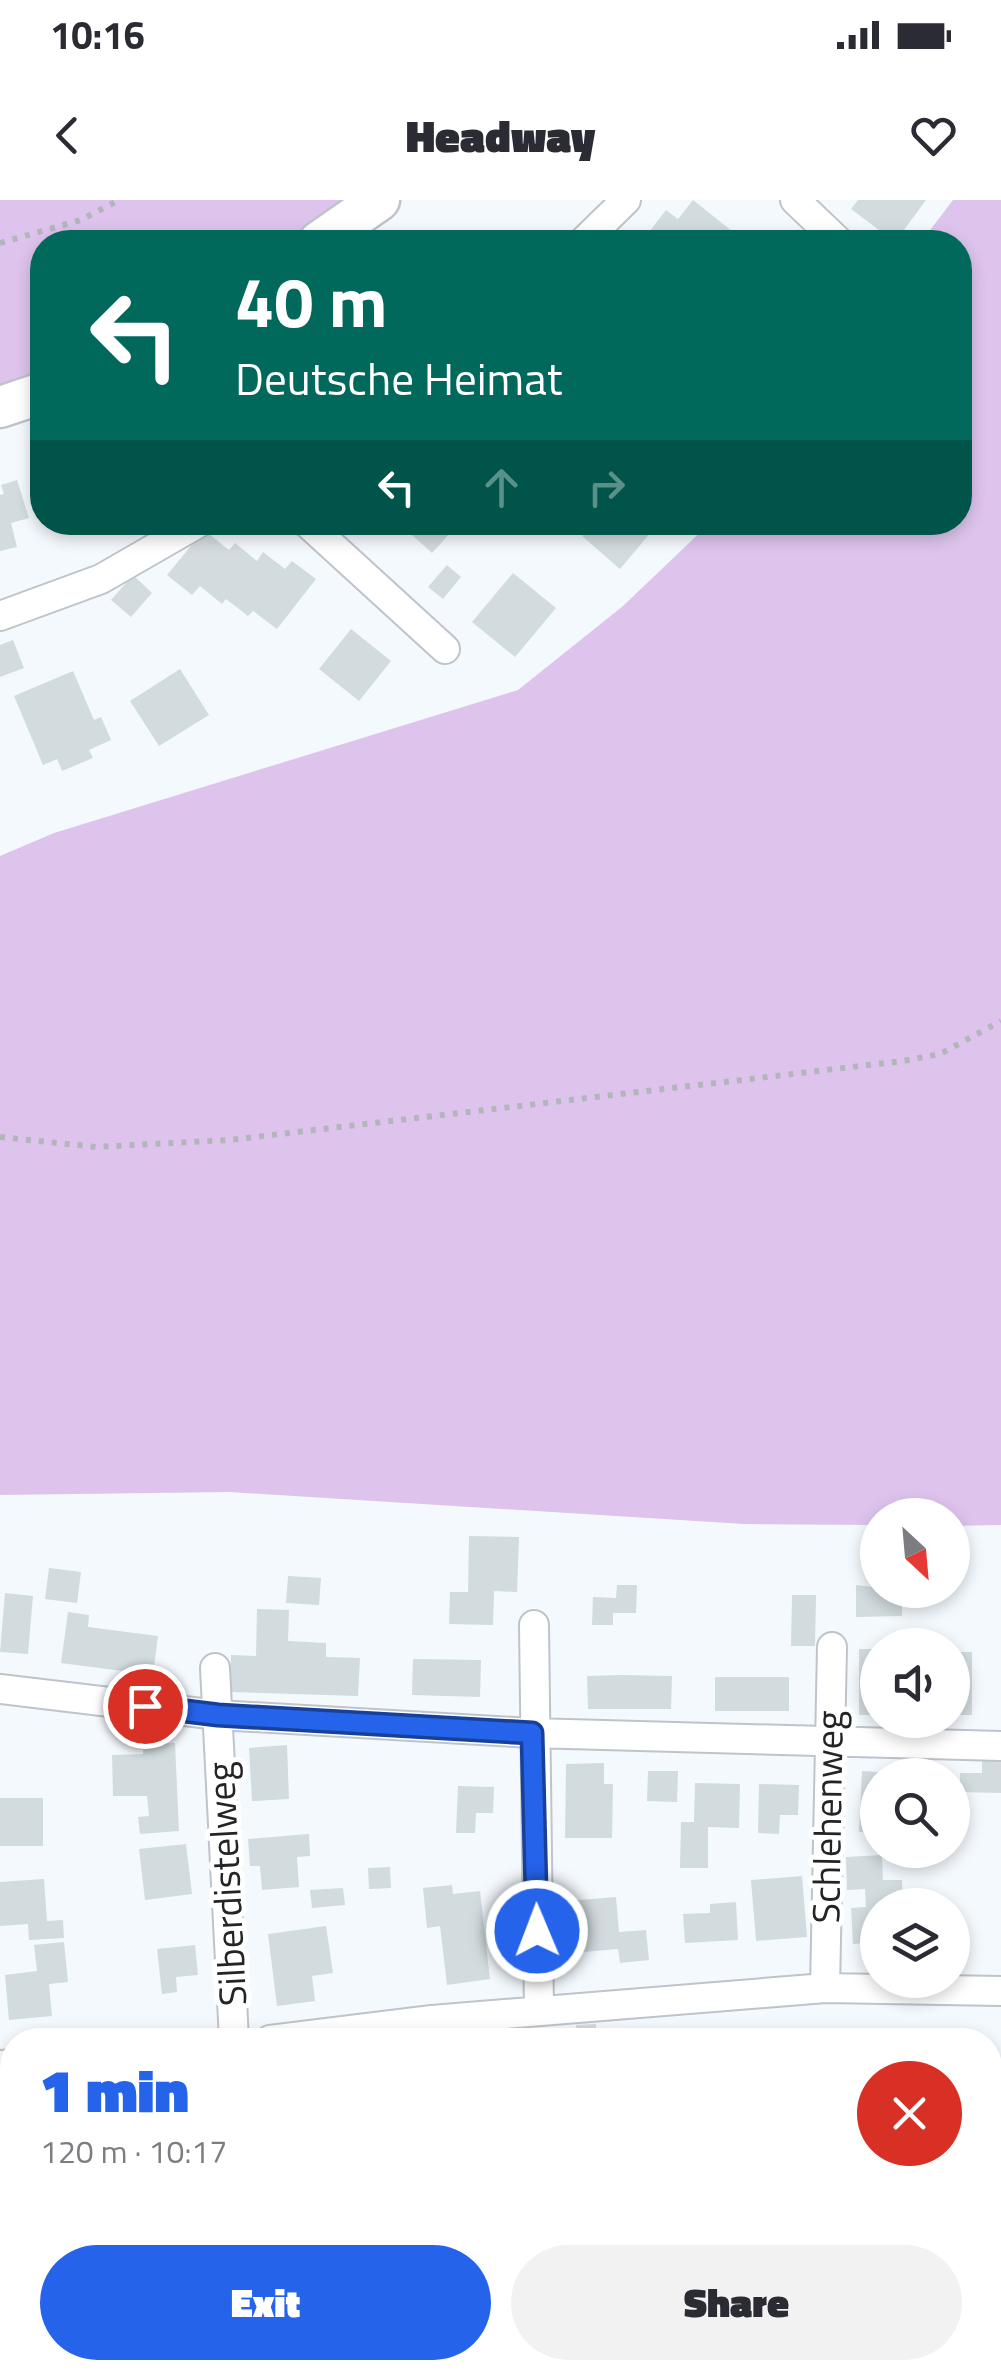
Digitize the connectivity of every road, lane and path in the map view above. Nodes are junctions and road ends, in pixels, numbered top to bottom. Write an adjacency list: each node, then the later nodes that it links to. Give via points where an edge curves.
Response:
1 (119, 200): 5 (path)
2 (379, 200): 6 (street)
3 (626, 200): 7 (street)
4 (795, 200): 8 (street)
5 (46, 230)
6 (336, 230)
7 (595, 230)
8 (826, 230)
9 (30, 234): 10 (path)
10 (0, 243)
11 (30, 397): 12 (street)
12 (0, 407)
13 (177, 535): 15 (street, via 101,579)
14 (320, 535): 16 (street)
15 (0, 616)
16 (445, 649)
17 (1001, 1021): 18 (path, via 940,1054 904,1060 229,1140 96,1147)
18 (0, 1137)
19 (534, 1625): 24 (street)
20 (832, 1647): 25 (street, Schlehenweg)
21 (215, 1668): 23 (street, Silberdistelweg)
22 (0, 1689): 23 (street)
23 (218, 1715): 24 (street); 30 (street, Silberdistelweg)
24 (532, 1733): 25 (street); 29 (street)
25 (827, 1740): 26 (street); 27 (street, Schlehenweg)
26 (1001, 1746)
27 (824, 1988): 28 (street); 29 (street)
28 (1001, 1992)
29 (539, 2010): 31 (street)
30 (233, 2028)
31 (378, 2028)

